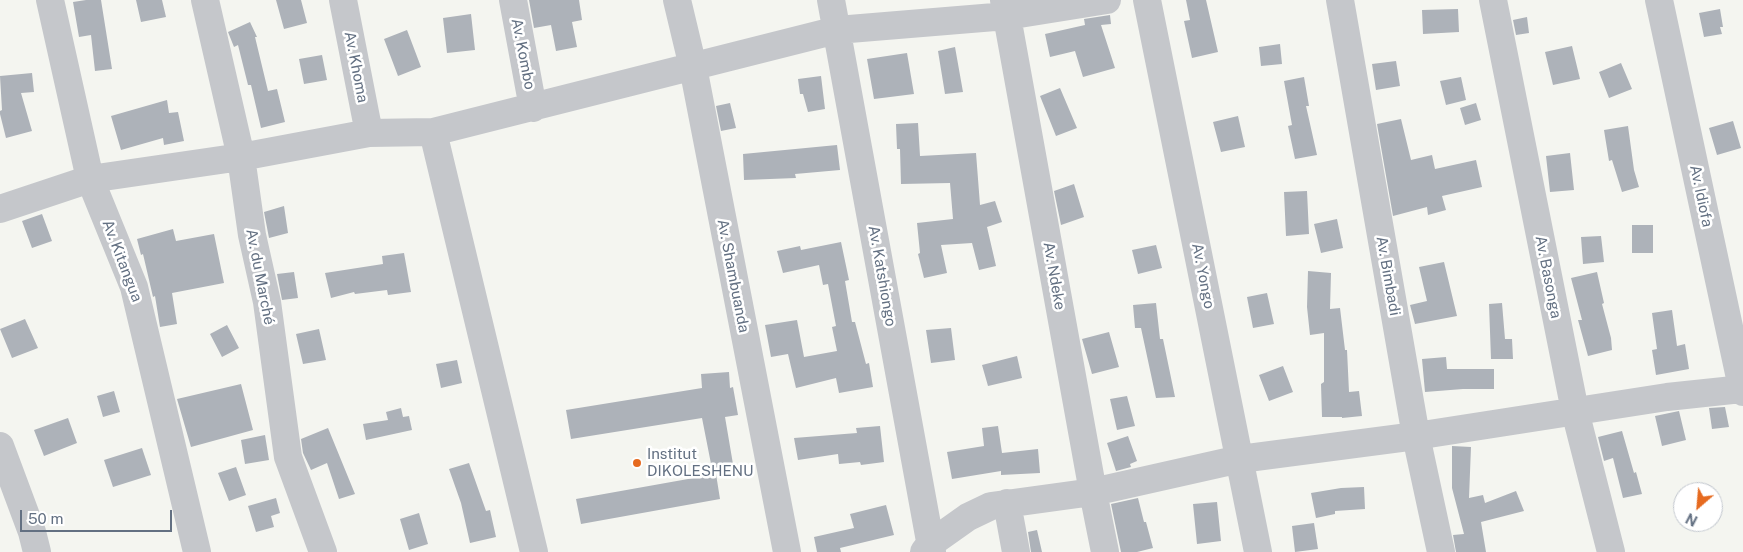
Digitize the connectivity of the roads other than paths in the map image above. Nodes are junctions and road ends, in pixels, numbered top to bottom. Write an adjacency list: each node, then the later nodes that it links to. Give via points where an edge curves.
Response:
1 (50, 0): 19 (street, Av. Kitangua)
2 (205, 0): 18 (street, Av. du Marché)
3 (344, 0): 17 (street, Av. Khoma)
4 (513, 0): 15 (street, Av. Kombo)
5 (677, 0): 14 (street, Av. Shambuanda)
6 (831, 0): 13 (street, Av. Katshiongo)
7 (1107, 0): 12 (street)
8 (1147, 0): 25 (street, Av. Yongo)
9 (1340, 0): 23 (street, Av. Bimbadi)
10 (1493, 0): 22 (street, Av. Basonga)
11 (1660, 0): 21 (street, Av. Idiofa)
12 (1006, 8): 13 (street); 26 (street, Av. Ndeke)
13 (837, 30): 14 (street); 28 (street, Av. Katshiongo)
14 (693, 67): 15 (street); 33 (street, Av. Shambuanda)
15 (533, 108): 16 (street)
16 (432, 132): 17 (street); 32 (street)
17 (369, 133): 18 (street)
18 (240, 157): 19 (street); 31 (street, Av. du Marché, via 267,302 288,457)
19 (90, 179): 20 (street); 30 (street, Av. Kitangua, via 134,287)
20 (0, 209)
21 (1743, 390): 22 (street)
22 (1575, 410): 23 (street); 38 (street, Av. Basonga)
23 (1416, 436): 25 (street); 37 (street, Av. Bimbadi)
24 (0, 446): 29 (street)
25 (1240, 459): 26 (street); 36 (street, Av. Yongo)
26 (1093, 492): 27 (street); 35 (street, Av. Ndeke)
27 (1006, 504): 28 (street, via 990,506 968,517); 34 (street)
28 (929, 549)
29 (37, 552)
30 (197, 552)
31 (323, 552)
32 (534, 552)
33 (787, 552)
34 (1016, 552)
35 (1106, 552)
36 (1258, 552)
37 (1441, 552)
38 (1611, 552)

